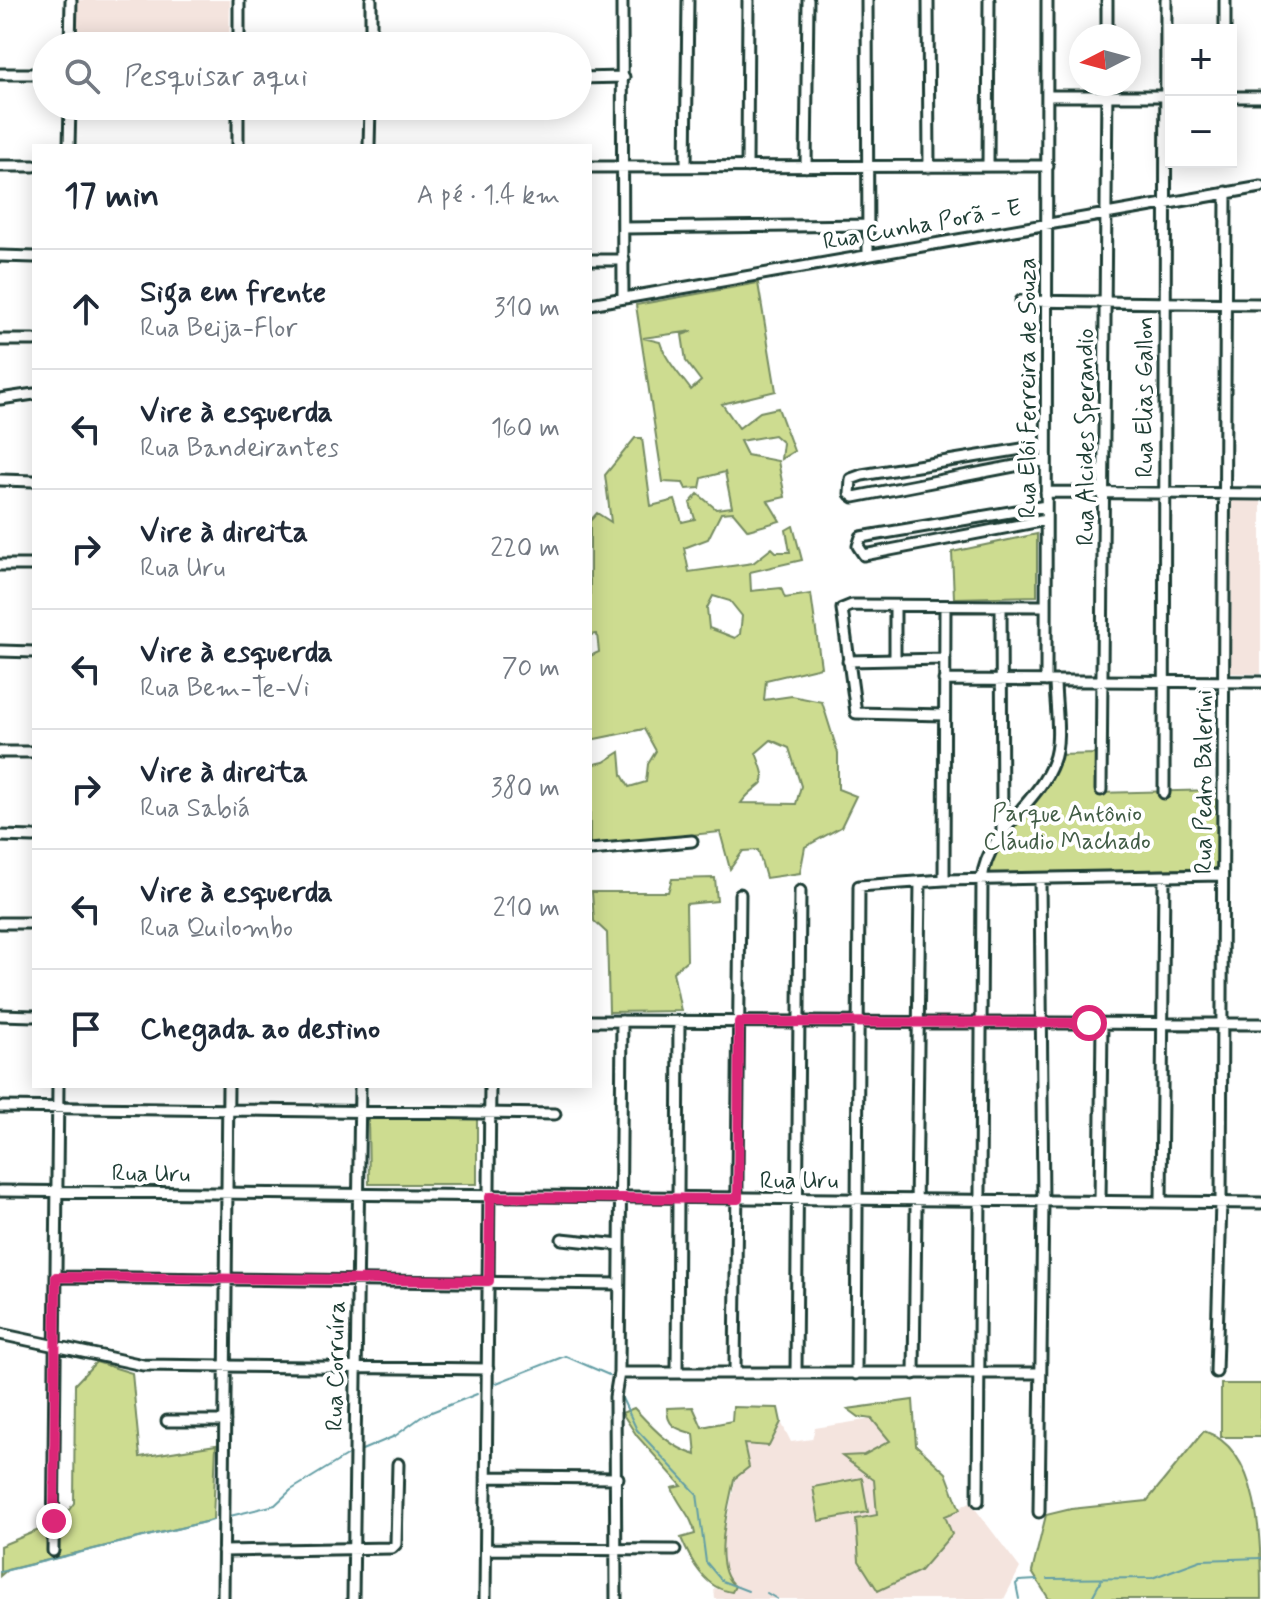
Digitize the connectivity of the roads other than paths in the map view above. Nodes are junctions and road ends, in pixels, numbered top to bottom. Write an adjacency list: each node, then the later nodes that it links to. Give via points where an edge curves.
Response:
1 (71, 0): 18 (street)
2 (239, 0): 19 (street)
3 (371, 0): 20 (street)
4 (622, 0): 23 (street)
5 (688, 0): 41 (street)
6 (748, 0): 46 (street)
7 (808, 0): 47 (street)
8 (867, 0): 42 (street)
9 (928, 0): 48 (street)
10 (989, 0): 43 (street)
11 (1047, 0): 25 (street, Rua Elói Ferreira de Souza)
12 (1107, 0): 15 (street)
13 (1166, 0): 16 (street, Rua Elias Gallon)
14 (1225, 0): 17 (street)
15 (1107, 24)
16 (1166, 24)
17 (1225, 24)
18 (70, 32)
19 (239, 32)
20 (371, 32)
21 (0, 74): 22 (street)
22 (32, 74)
23 (624, 77): 24 (street); 40 (street)
24 (592, 78)
25 (1047, 96): 26 (street); 44 (street, Rua Elói Ferreira de Souza)
26 (1069, 96)
27 (1107, 96): 53 (street, Rua Alcides Sperandio)
28 (1141, 96): 29 (street)
29 (1165, 96)
30 (1237, 97): 31 (street)
31 (1261, 97)
32 (70, 120): 35 (street)
33 (238, 120): 36 (street)
34 (370, 120): 37 (street)
35 (69, 144)
36 (238, 144)
37 (369, 144)
38 (0, 166): 39 (street)
39 (32, 166)
40 (625, 166): 41 (street); 45 (street); 56 (street)
41 (686, 166): 46 (street)
42 (868, 166): 47 (street); 48 (street); 55 (street)
43 (988, 166): 44 (street); 48 (street)
44 (1048, 166): 54 (street, Rua Elói Ferreira de Souza)
45 (592, 167)
46 (747, 167): 47 (street)
47 (806, 167)
48 (929, 167)
49 (1167, 168): 52 (street, Rua Elias Gallon)
50 (1261, 187): 51 (street, Rua Cunha Porã - E)
51 (1226, 192): 52 (street, Rua Cunha Porã - E); 68 (street, Rua Pedro Balerini)
52 (1166, 203): 53 (street, Rua Cunha Porã - E); 66 (street, Rua Elias Gallon)
53 (1106, 213): 54 (street, Rua Cunha Porã - E); 65 (street, Rua Alcides Sperandio)
54 (1047, 222): 57 (street, Rua Cunha Porã - E); 64 (street, Rua Elói Ferreira de Souza)
55 (868, 225): 56 (street); 57 (street)
56 (624, 228): 61 (street)
57 (868, 254): 62 (street, Rua Cunha Porã - E)
58 (0, 256): 59 (street)
59 (32, 257)
60 (592, 260): 61 (street)
61 (624, 260): 62 (street)
62 (623, 298): 67 (street, Rua Cunha Porã - E)
63 (1021, 301): 64 (street)
64 (1047, 302): 65 (street); 74 (street, Rua Elói Ferreira de Souza)
65 (1106, 302): 66 (street); 79 (street, Rua Alcides Sperandio)
66 (1165, 303): 68 (street); 80 (street, Rua Elias Gallon)
67 (592, 304)
68 (1225, 304): 69 (street); 81 (street, Rua Pedro Balerini)
69 (1261, 304)
70 (0, 340): 71 (street)
71 (32, 340)
72 (32, 394): 73 (street)
73 (0, 399)
74 (1046, 445): 75 (street, Rua Elói Ferreira de Souza); 75 (street, via 862,475 851,479 850,494)
75 (1046, 460): 78 (street, Rua Elói Ferreira de Souza)
76 (0, 480): 77 (street)
77 (32, 481)
78 (1046, 492): 79 (street); 83 (street, Rua Elói Ferreira de Souza)
79 (1105, 492): 80 (street); 99 (street, Rua Alcides Sperandio)
80 (1164, 493): 81 (street); 100 (street, Rua Elias Gallon)
81 (1224, 493): 82 (street); 101 (street, Rua Pedro Balerini)
82 (1261, 494)
83 (1046, 506): 84 (street, Rua Elói Ferreira de Souza); 84 (street, via 861,537 858,546 864,555)
84 (1046, 520): 88 (street, Rua Elói Ferreira de Souza)
85 (0, 565): 86 (street)
86 (32, 565)
87 (945, 606): 89 (street); 90 (street); 94 (street)
88 (1045, 606): 90 (street); 98 (street, Rua Elói Ferreira de Souza)
89 (895, 607): 93 (street); 95 (street, via 842,609)
90 (1001, 607): 97 (street)
91 (0, 651): 92 (street)
92 (32, 652)
93 (895, 659): 94 (street); 95 (street)
94 (945, 659): 96 (street)
95 (848, 661): 103 (street, via 856,713)
96 (944, 680): 97 (street); 103 (street)
97 (1000, 680): 98 (street); 108 (street)
98 (1050, 681): 99 (street); 108 (street, Rua Elói Ferreira de Souza, via 1054,762)
99 (1102, 681): 100 (street); 106 (street, Rua Alcides Sperandio)
100 (1164, 681): 101 (street); 107 (street, Rua Elias Gallon)
101 (1223, 681): 102 (street); 113 (street, Rua Pedro Balerini)
102 (1261, 682)
103 (944, 715): 117 (street)
104 (0, 752): 105 (street)
105 (32, 752)
106 (1101, 790)
107 (1164, 793)
108 (1002, 833): 115 (street, Rua Elói Ferreira de Souza, via 984,863)
109 (0, 836): 110 (street)
110 (32, 837)
111 (692, 841): 112 (street)
112 (592, 850)
113 (1222, 875): 114 (street); 136 (street, Rua Pedro Balerini)
114 (1164, 877): 116 (street); 135 (street)
115 (982, 879): 116 (street); 117 (street); 132 (street)
116 (1040, 879): 133 (street)
117 (944, 880): 118 (street)
118 (920, 882): 130 (street, via 859,886); 131 (street)
119 (800, 891): 129 (street)
120 (740, 894): 128 (street)
121 (0, 923): 122 (street)
122 (32, 923)
123 (0, 1015): 124 (street)
124 (32, 1016)
125 (592, 1021): 126 (street)
126 (622, 1021): 127 (street); 153 (street)
127 (679, 1022): 128 (street); 155 (street)
128 (739, 1022): 129 (street); 154 (street)
129 (798, 1022): 130 (street); 157 (street)
130 (859, 1022): 131 (street); 156 (street)
131 (919, 1022): 132 (street); 158 (street)
132 (983, 1022): 133 (street); 159 (street)
133 (1043, 1023): 134 (street); 161 (street)
134 (1102, 1023): 135 (street); 162 (street)
135 (1162, 1023): 136 (street); 160 (street)
136 (1221, 1024): 137 (street); 163 (street, Rua Pedro Balerini)
137 (1261, 1024)
138 (58, 1088): 143 (street)
139 (228, 1088): 144 (street)
140 (360, 1088): 145 (street, Rua Corruíra)
141 (490, 1088): 146 (street)
142 (0, 1107): 143 (street)
143 (57, 1109): 144 (street); 149 (street)
144 (228, 1111): 145 (street); 150 (street)
145 (360, 1111): 146 (street); 151 (street, Rua Corruíra)
146 (490, 1111): 147 (street); 152 (street)
147 (555, 1114)
148 (0, 1191): 149 (street, Rua Uru)
149 (56, 1192): 150 (street, Rua Uru); 167 (street)
150 (227, 1194): 151 (street, Rua Uru); 168 (street)
151 (358, 1196): 152 (street, Rua Uru); 169 (street, Rua Corruíra)
152 (490, 1197): 153 (street, Rua Uru); 170 (street)
153 (620, 1199): 155 (street, Rua Uru); 166 (street)
154 (738, 1199): 155 (street, Rua Uru); 157 (street, Rua Uru); 178 (street)
155 (679, 1200): 177 (street)
156 (858, 1200): 157 (street, Rua Uru); 158 (street, Rua Uru); 184 (street)
157 (798, 1201): 179 (street)
158 (918, 1201): 159 (street, Rua Uru); 185 (street)
159 (981, 1201): 161 (street, Rua Uru); 182 (street)
160 (1161, 1201): 162 (street, Rua Uru); 163 (street, Rua Uru)
161 (1043, 1202): 162 (street, Rua Uru); 183 (street)
162 (1100, 1202)
163 (1221, 1202): 164 (street, Rua Uru); 180 (street, Rua Pedro Balerini)
164 (1261, 1203)
165 (562, 1239): 166 (street)
166 (620, 1245): 171 (street)
167 (56, 1277): 168 (street); 173 (street)
168 (227, 1279): 169 (street); 174 (street)
169 (356, 1280): 170 (street); 175 (street, Rua Corruíra)
170 (489, 1281): 171 (street); 176 (street)
171 (619, 1284): 181 (street)
172 (0, 1334): 173 (street)
173 (55, 1345): 174 (street, via 143,1365); 196 (street)
174 (225, 1365): 175 (street); 187 (street)
175 (355, 1366): 176 (street); 193 (street, Rua Corruíra)
176 (488, 1369): 189 (street)
177 (677, 1372): 178 (street); 181 (street)
178 (735, 1372): 179 (street)
179 (796, 1372): 184 (street)
180 (1216, 1372)
181 (619, 1373): 190 (street)
182 (982, 1373): 183 (street); 185 (street); 191 (street)
183 (1040, 1373): 192 (street)
184 (856, 1374): 185 (street)
185 (914, 1374)
186 (167, 1421): 187 (street)
187 (225, 1421): 197 (street)
188 (398, 1464): 193 (street, via 396,1544)
189 (486, 1477): 190 (street); 194 (street)
190 (618, 1478): 198 (street)
191 (978, 1501)
192 (1039, 1512)
193 (353, 1549): 197 (street); 200 (street, Rua Corruíra)
194 (486, 1549): 198 (street); 201 (street)
195 (675, 1550): 198 (street)
196 (53, 1551)
197 (223, 1551): 199 (street)
198 (616, 1551): 202 (street)
199 (223, 1599)
200 (353, 1599)
201 (485, 1599)
202 (616, 1599)

